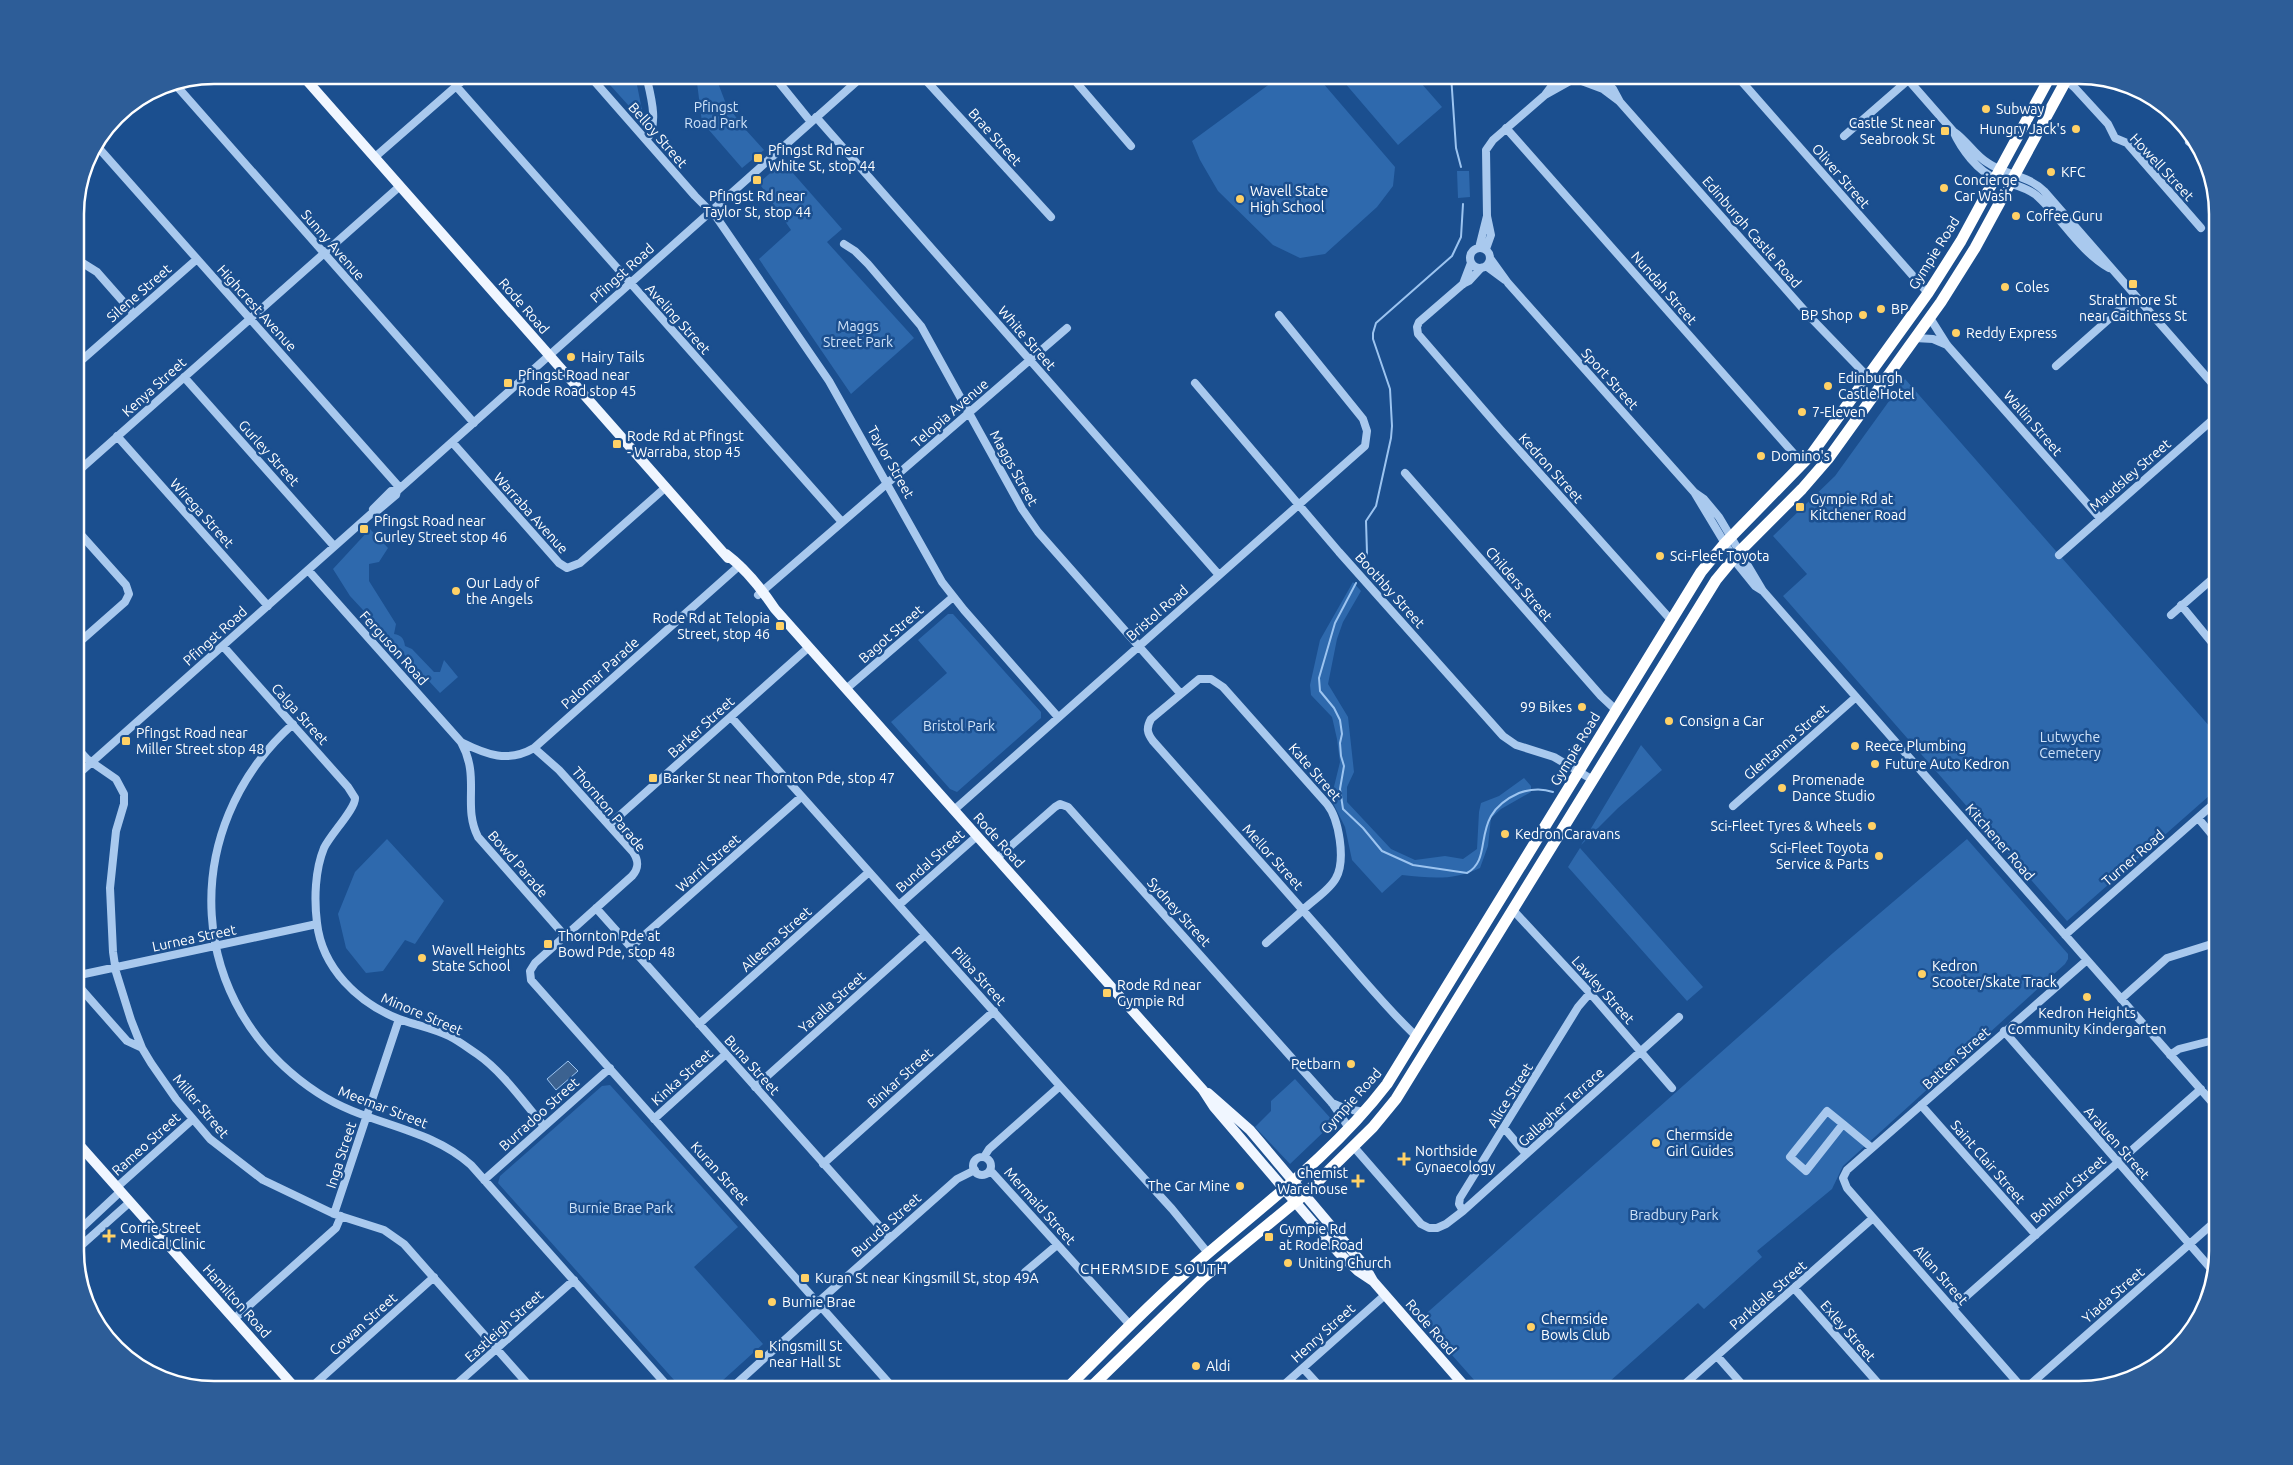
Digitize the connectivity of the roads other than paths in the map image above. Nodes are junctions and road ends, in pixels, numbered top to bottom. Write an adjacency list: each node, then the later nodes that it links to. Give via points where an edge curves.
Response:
1 (310, 84): 29 (main road, Rode Road)
2 (458, 84): 19 (street)
3 (596, 84): 26 (street, Belloy Street)
4 (647, 84): 26 (street, via 652,131)
5 (781, 84): 23 (street, White Street)
6 (854, 84): 23 (street, Pfingst Road)
7 (929, 84): 34 (street, Brae Street)
8 (1078, 84): 27 (street)
9 (1553, 84): 21 (street)
10 (1565, 84): 21 (street)
11 (1593, 84): 22 (street, Edinburgh Castle Road)
12 (1608, 84): 22 (street, Edinburgh Castle Road)
13 (1744, 84): 47 (street, Oliver Street)
14 (1901, 84): 25 (street)
15 (1915, 84): 30 (street, via 1953,131 1962,136)
16 (2046, 84): 30 (highway, Gympie Road)
17 (2064, 84): 31 (highway)
18 (2072, 84): 35 (street, Howell Street, via 2108,124 2115,138 2127,144)
19 (456, 86): 29 (street); 44 (street, Aveling Street)
20 (179, 88): 38 (street, Sunny Avenue)
21 (1545, 95): 24 (street)
22 (1620, 102): 61 (street, Edinburgh Castle Road, via 1812,319)
23 (813, 120): 33 (street, Pfingst Road); 58 (street, White Street)
24 (1506, 128): 37 (street, via 1486,150 1488,216); 69 (street, Nundah Street)
25 (1844, 136)
26 (646, 140): 33 (street, Belloy Street)
27 (1131, 146)
28 (100, 150): 40 (street, Highcrest Avenue)
29 (375, 157): 32 (main road, Rode Road)
30 (1997, 174): 31 (street); 47 (highway, Gympie Road, via 1953,255)
31 (2013, 179): 48 (street, via 2036,196); 51 (highway, via 1958,277)
32 (400, 186): 38 (street, Kenya Street); 56 (main road, Rode Road)
33 (710, 211): 44 (street, Pfingst Road); 72 (street, Taylor Street, via 829,381)
34 (1050, 217)
35 (2201, 228)
36 (844, 244): 64 (street, Maggs Street, via 868,264 921,326)
37 (1482, 248): 39 (street); 41 (street, via 1471,253)
38 (324, 254): 52 (street, Kenya Street); 65 (street, Sunny Avenue)
39 (1490, 258): 43 (street); 45 (street, Sport Street)
40 (197, 259): 49 (street, Silene Street); 52 (street, Highcrest Avenue)
41 (1471, 263): 43 (street, via 1475,267); 46 (street)
42 (84, 264): 49 (street, via 97,272)
43 (1483, 267): 45 (street, Sport Street); 46 (street)
44 (629, 283): 56 (street, Pfingst Road); 77 (street, Aveling Street)
45 (1508, 283): 79 (street, Sport Street, via 1694,492)
46 (1463, 284): 92 (street, Kedron Street, via 1422,320 1417,329 1423,341)
47 (1928, 293): 61 (highway, Gympie Road)
48 (2135, 296): 59 (street); 62 (street)
49 (134, 314): 57 (street, Silene Street)
50 (1279, 315): 75 (street, Bristol Road, via 1363,419 1367,431 1361,450)
51 (1930, 318): 54 (highway); 55 (street, Wallin Street)
52 (250, 319): 60 (street, Kenya Street); 74 (street, Highcrest Avenue)
53 (1067, 328): 58 (street, Telopia Avenue)
54 (1915, 338): 55 (street, via 1932,339); 81 (highway, via 1821,468)
55 (1947, 345): 76 (street, Wallin Street)
56 (549, 355): 65 (street, Pfingst Road); 73 (main road, Rode Road)
57 (84, 358)
58 (1030, 360): 64 (street, Telopia Avenue); 85 (street, White Street)
59 (2056, 366)
60 (184, 377): 67 (street, Kenya Street); 80 (street, Gurley Street)
61 (1868, 377): 69 (highway, Gympie Road)
62 (2209, 379)
63 (1195, 383): 75 (street, Boothby Street)
64 (969, 412): 72 (street, Telopia Avenue); 96 (street, Maggs Street, via 1030,521)
65 (474, 422): 68 (street, Pfingst Road)
66 (2209, 423): 76 (street, Maudsley Street)
67 (117, 436): 70 (street, Kenya Street); 90 (street, Wirega Street)
68 (452, 442): 73 (street, Warraba Avenue, via 559,563 567,568 577,566); 74 (street, Pfingst Road)
69 (1803, 464): 79 (highway, Gympie Road)
70 (84, 466)
71 (1405, 473): 101 (street, Childers Street)
72 (888, 482): 77 (street, Telopia Avenue); 88 (street, Taylor Street)
73 (666, 487): 83 (main road, Rode Road)
74 (398, 489): 80 (street, Pfingst Road)
75 (1299, 505): 85 (street, Bristol Road); 110 (street, Boothby Street, via 1503,736 1516,745 1549,755)
76 (2100, 518): 82 (street, Maudsley Street)
77 (842, 522): 87 (street, Telopia Avenue)
78 (84, 538): 93 (street, via 126,585 129,594)
79 (1729, 539): 81 (street, Kitchener Road); 92 (highway, Gympie Road, via 1701,572)
80 (334, 546): 84 (street, Pfingst Road)
81 (1737, 554): 100 (street, Kitchener Road, via 1763,591); 111 (highway, via 1708,592)
82 (2059, 555)
83 (738, 567): 87 (main road, Rode Road); 106 (street, Palomar Parade)
84 (308, 570): 90 (street, Pfingst Road); 105 (street, Ferguson Road)
85 (1220, 575): 96 (street, Bristol Road)
86 (2209, 582): 89 (street)
87 (760, 593): 97 (main road, Rode Road)
88 (953, 597): 98 (street, Bagot Street); 103 (street, Taylor Street)
89 (2181, 605): 91 (street); 94 (street)
90 (268, 606): 95 (street, Pfingst Road)
91 (2171, 614)
92 (1671, 620): 101 (highway, Gympie Road)
93 (84, 638)
94 (2209, 639)
95 (223, 646): 104 (street, Calga Street); 108 (street, Pfingst Road)
96 (1139, 646): 99 (street, Maggs Street); 103 (street, Bristol Road)
97 (809, 647): 98 (main road, Rode Road); 102 (street, Barker Street)
98 (846, 689): 116 (main road, Rode Road)
99 (1180, 693): 127 (street, Mellor Street, via 1151,719 1147,729 1150,737); 127 (street, Kate Street, via 1199,679 1211,679 1220,684 1334,814 1339,829 1338,873 1334,882)
100 (1856, 697): 114 (street, Glentanna Street); 131 (street, Kitchener Road)
101 (1616, 710): 110 (highway, Gympie Road)
102 (731, 717): 112 (street, Pilba Street); 120 (street, Barker Street)
103 (1058, 717): 116 (street, Bristol Road)
104 (292, 724): 113 (street, Calga Street, via 352,791); 135 (street, Meemar Street, via 253,767 221,833 214,864 211,904)
105 (461, 742): 106 (street, Palomar Parade, via 482,753 499,757 515,756); 132 (street, Bowd Parade, via 472,772 471,817 478,837)
106 (534, 748): 120 (street, Thornton Parade, via 559,770)
107 (84, 754): 108 (street, Miller Street)
108 (92, 762): 109 (street, Pfingst Road); 138 (street, Miller Street, via 116,779 124,794 110,888)
109 (84, 769)
110 (1579, 771): 111 (street, Boothby Street); 119 (highway, Gympie Road)
111 (1593, 780): 117 (highway)
112 (801, 796): 124 (street, Pilba Street); 136 (street, Warril Street)
113 (356, 800): 129 (street, Minore Street, via 324,848 318,870)
114 (1732, 806)
115 (2209, 808): 118 (street, Turner Road)
116 (954, 810): 122 (main road, Rode Road)
117 (1569, 818): 119 (highway, via 1562,814); 128 (highway)
118 (2198, 818): 121 (street); 131 (street, Turner Road)
119 (1548, 823): 149 (highway, Gympie Road)
120 (609, 825): 126 (street, Thornton Parade, via 635,855 638,866 632,876)
121 (2209, 831)
122 (977, 836): 123 (main road, Rode Road); 125 (street, Bundal Street)
123 (997, 858): 159 (main road, Rode Road); 162 (street, Sydney Street, via 1054,807 1060,804 1068,807)
124 (870, 872): 125 (street, Pilba Street); 147 (street, Alleena Street)
125 (899, 905): 130 (street, Pilba Street)
126 (596, 908): 132 (street, Thornton Parade); 136 (street, Buna Street)
127 (1303, 910): 133 (street, Kate Street); 149 (street, Mellor Street)
128 (1513, 910): 142 (street, Lawley Street); 172 (highway, via 1405,1086 1385,1113)
129 (317, 924): 135 (street, Lurnea Street); 146 (street, Minore Street, via 325,952 337,974 364,1000)
130 (925, 935): 144 (street, Pilba Street); 157 (street, Yaralla Street)
131 (2065, 935): 137 (street, Kitchener Road)
132 (565, 936): 139 (street, Thornton Parade)
133 (1266, 943)
134 (2209, 945): 143 (street, via 2167,958)
135 (216, 946): 138 (street, Lurnea Street); 165 (street, Meemar Street, via 232,996 254,1033 277,1060 317,1093)
136 (631, 947): 147 (street, Buna Street)
137 (2086, 960): 143 (street, Kitchener Road); 148 (street, Batten Street)
138 (115, 967): 140 (street, Lurnea Street); 151 (street, Miller Street)
139 (530, 971): 155 (street, Kuran Street, via 532,982)
140 (84, 974)
141 (84, 992): 151 (street, via 128,1041)
142 (1590, 993): 152 (street, Lawley Street); 171 (street, Alice Street, via 1578,1007)
143 (2121, 999): 154 (street, Kitchener Road)
144 (994, 1011): 156 (street, Pilba Street); 178 (street, Binkar Street)
145 (1679, 1017): 152 (street, Gallagher Terrace)
146 (399, 1019): 165 (street, Inga Street); 169 (street, Minore Street, via 450,1036 484,1059)
147 (699, 1024): 153 (street, Buna Street)
148 (2004, 1032): 163 (street, Batten Street); 177 (street, Araluen Street)
149 (1417, 1037): 164 (highway, Gympie Road)
150 (2209, 1041): 154 (street, via 2179,1049)
151 (142, 1048): 166 (street, Miller Street, via 166,1086)
152 (1641, 1051): 158 (street, Lawley Street); 175 (street, Gallagher Terrace)
153 (726, 1054): 157 (street, Buna Street); 167 (street, Kinka Street)
154 (2170, 1055): 160 (street, Kitchener Road)
155 (610, 1068): 167 (street, Kuran Street); 169 (street, Burradoo Street)
156 (1060, 1086): 176 (street); 199 (street, Pilba Street)
157 (755, 1087): 178 (street, Buna Street)
158 (1672, 1088)
159 (1203, 1090): 183 (main road, Rode Road, via 1241,1121); 185 (main road, Rode Road)
160 (2201, 1090): 161 (street, Kitchener Road); 177 (street, Bohland Street)
161 (2209, 1099)
162 (1332, 1102): 164 (street, Sydney Street, via 1346,1109); 170 (street, Sydney Street)
163 (1921, 1105): 173 (street, Batten Street); 194 (street, Saint Clair Street)
164 (1365, 1112): 170 (highway, Gympie Road)
165 (367, 1116): 182 (street, Meemar Street, via 431,1138 465,1160); 190 (street, Inga Street)
166 (193, 1119): 184 (street, Rameo Street); 190 (street, Miller Street, via 216,1146 262,1180)
167 (654, 1119): 207 (street, Kuran Street)
168 (1843, 1124): 168 (street, via 1827,1111 1790,1157 1806,1171); 173 (street)
169 (544, 1126): 182 (street, Burradoo Street)
170 (1349, 1128): 183 (highway, Gympie Road)
171 (1504, 1128): 175 (street); 189 (street, Alice Street, via 1460,1200)
172 (1353, 1146): 186 (highway); 189 (street, Gallagher Terrace, via 1419,1222 1433,1228 1442,1227)
173 (1872, 1148): 181 (street, Batten Street)
174 (84, 1150): 184 (main road, Hamilton Road)
175 (1526, 1154): 189 (street, Gallagher Terrace)
176 (984, 1157): 179 (street, via 975,1162); 180 (street, via 990,1162)
177 (2118, 1162): 194 (street, Bohland Street); 198 (street, Araluen Street)
178 (823, 1164): 195 (street, Buna Street)
179 (975, 1170): 180 (street, via 982,1174); 195 (street, Buruda Street, via 957,1179)
180 (990, 1170): 197 (street, Mermaid Street)
181 (1843, 1176): 191 (street, Allan Street, via 1845,1186)
182 (484, 1180): 203 (street, Meemar Street)
183 (1295, 1181): 185 (highway, Gympie Road); 186 (main road, Rode Road)
184 (119, 1189): 187 (main road, Hamilton Road); 192 (street, Rameo Street)
185 (1286, 1189): 188 (main road, Rode Road); 199 (highway, Gympie Road)
186 (1305, 1194): 188 (highway); 204 (main road, Rode Road, via 1364,1265)
187 (130, 1202): 196 (street); 209 (main road, Hamilton Road)
188 (1295, 1202): 204 (main road, Rode Road, via 1342,1256); 222 (highway, via 1203,1278)
189 (1463, 1211)
190 (338, 1215): 202 (street, Miller Street, via 389,1233 404,1244); 209 (street, Inga Street, via 336,1228)
191 (1873, 1218): 205 (street, Parkdale Street); 208 (street, Allan Street)
192 (84, 1225)
193 (2209, 1227): 198 (street, Yiada Street)
194 (2036, 1235): 208 (street, Bohland Street)
195 (890, 1238): 207 (street, Buruda Street)
196 (84, 1243)
197 (1057, 1244): 201 (street); 210 (street, Mermaid Street)
198 (2190, 1244): 200 (street, Araluen Street); 230 (street, Yiada Street)
199 (1208, 1253): 210 (highway, Gympie Road)
200 (2208, 1265)
201 (1025, 1272)
202 (434, 1277): 211 (street, Miller Street); 215 (street, Cowan Street)
203 (574, 1280): 211 (street, Eastleigh Street); 218 (street, Meemar Street)
204 (1373, 1281): 206 (main road, Rode Road)
205 (1794, 1288): 212 (street, Parkdale Street); 228 (street, Exley Street)
206 (1385, 1295): 213 (street, Henry Street); 225 (main road, Rode Road)
207 (819, 1305): 219 (street, Buruda Street); 220 (street, Kuran Street)
208 (1953, 1308): 229 (street, Allan Street)
209 (234, 1319): 214 (main road, Hamilton Road)
210 (1130, 1326): 221 (highway, Gympie Road)
211 (497, 1348): 216 (street, Eastleigh Street); 217 (street, Miller Street)
212 (1717, 1356): 226 (street, Parkdale Street); 227 (street)
213 (1303, 1368): 223 (street, Henry Street); 224 (street)
214 (289, 1381)
215 (318, 1381)
216 (460, 1381)
217 (526, 1381)
218 (663, 1381)
219 (743, 1381)
220 (887, 1381)
221 (1074, 1381)
222 (1097, 1381)
223 (1288, 1381)
224 (1315, 1381)
225 (1460, 1381)
226 (1688, 1381)
227 (1739, 1381)
228 (1876, 1381)
229 (2016, 1381)
230 (2034, 1381)

